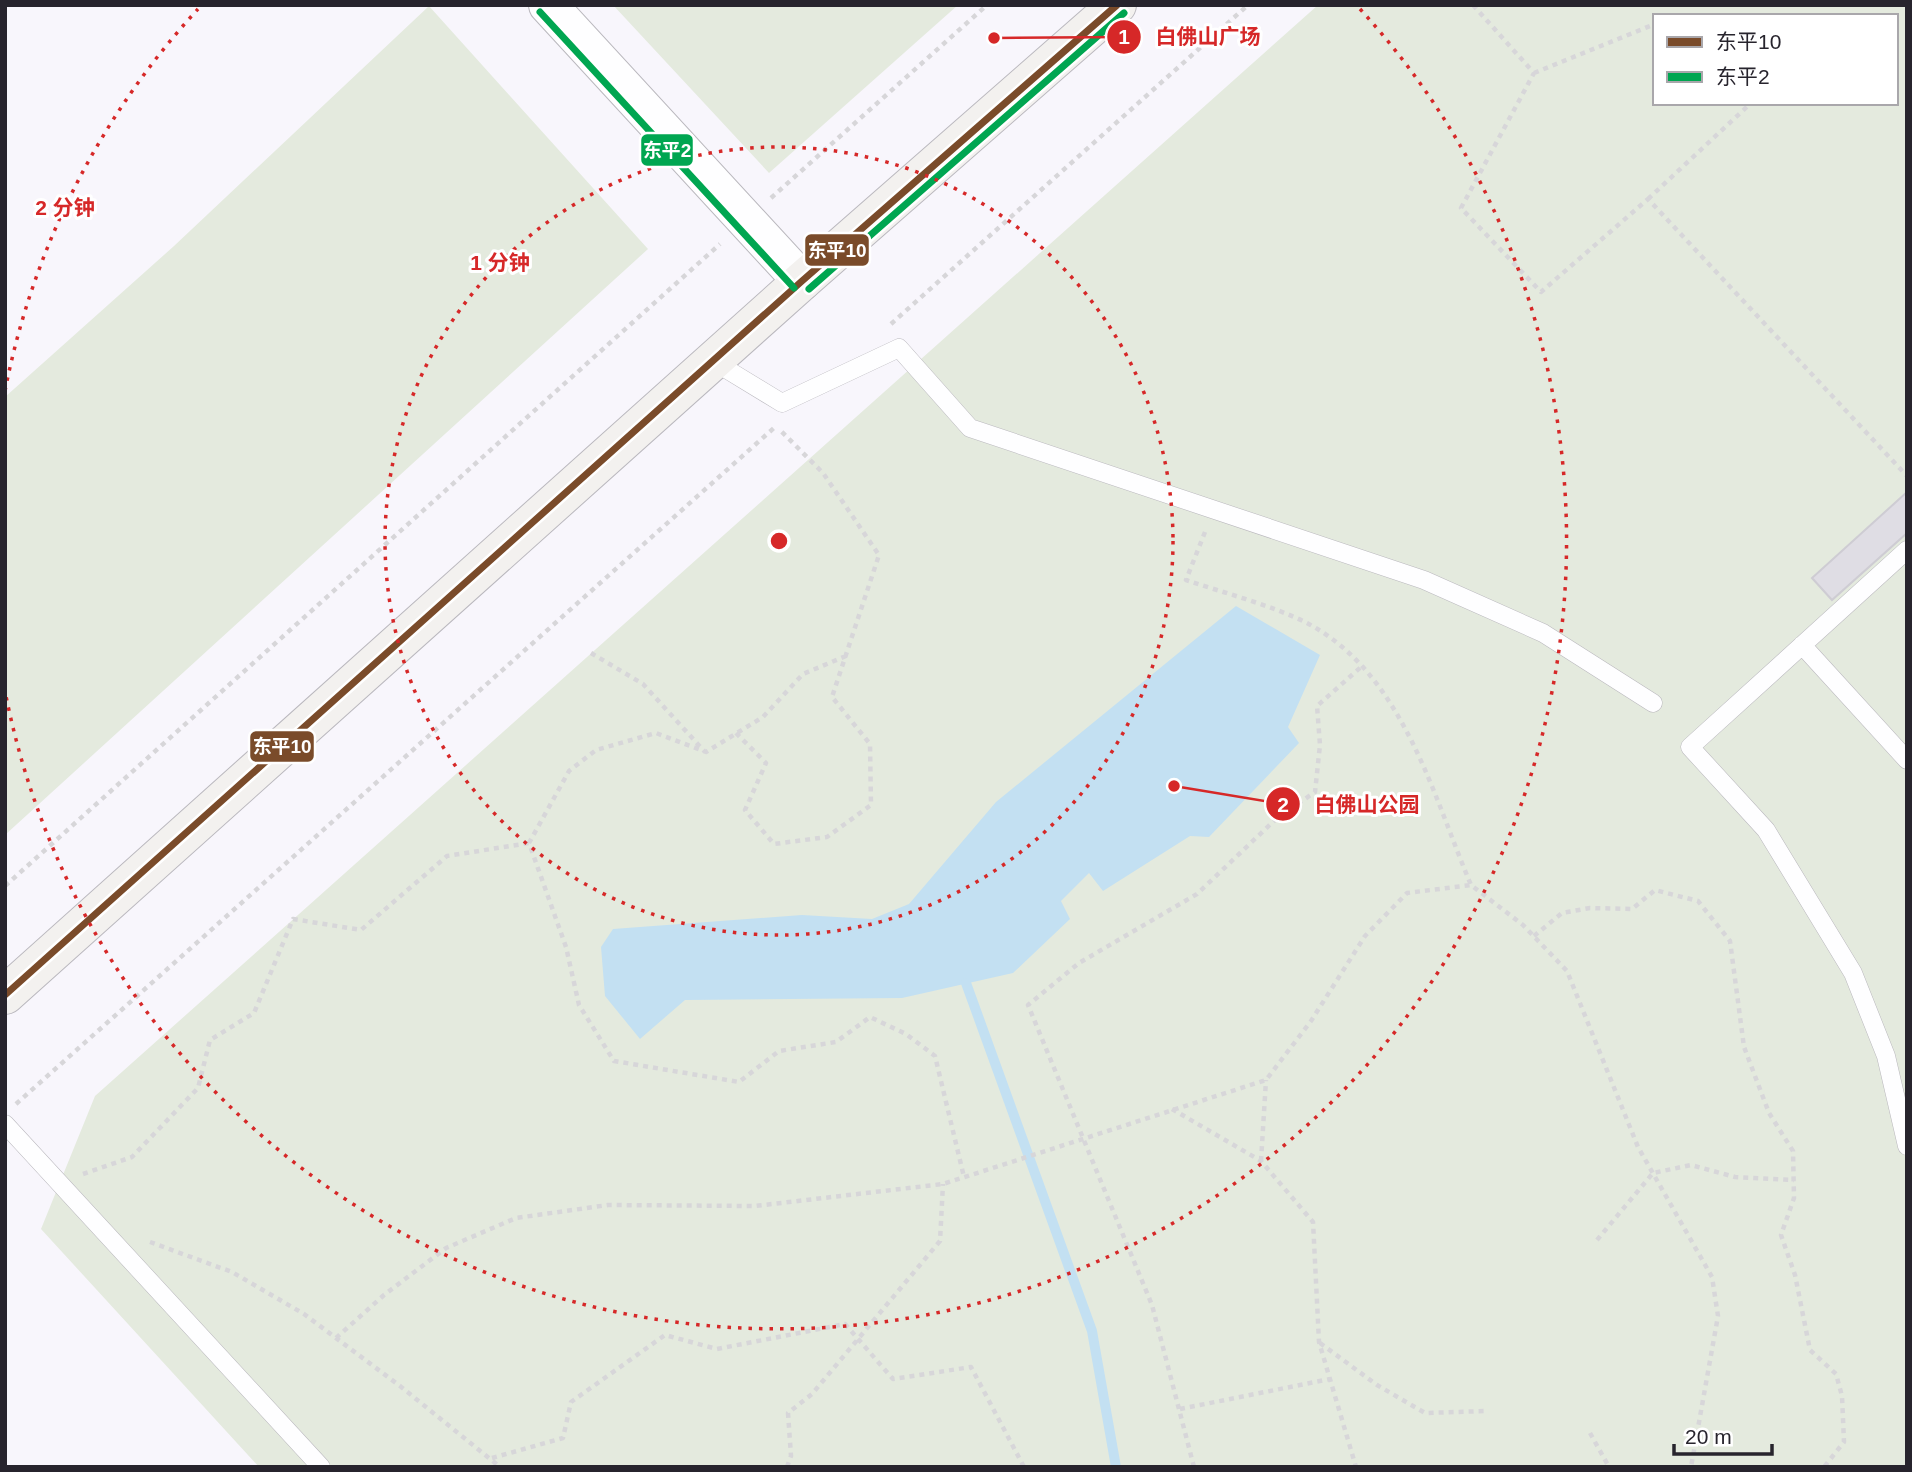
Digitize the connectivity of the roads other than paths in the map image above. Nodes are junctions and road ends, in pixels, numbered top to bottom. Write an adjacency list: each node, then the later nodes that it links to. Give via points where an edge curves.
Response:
1 (548, 5): 3 (street)
2 (1117, 5): 3 (main road)
3 (802, 281): 4 (main road)
4 (713, 361): 7 (lane, via 782,404 899,348 970,428 1436,585 1543,633); 9 (main road)
5 (1907, 550): 6 (lane)
6 (1802, 645): 8 (lane); 11 (lane, via 1690,747 1766,830 1853,973 1886,1056)
7 (1653, 703)
8 (1907, 760)
9 (5, 995)
10 (5, 1124): 12 (lane)
11 (1907, 1146)
12 (321, 1467)

